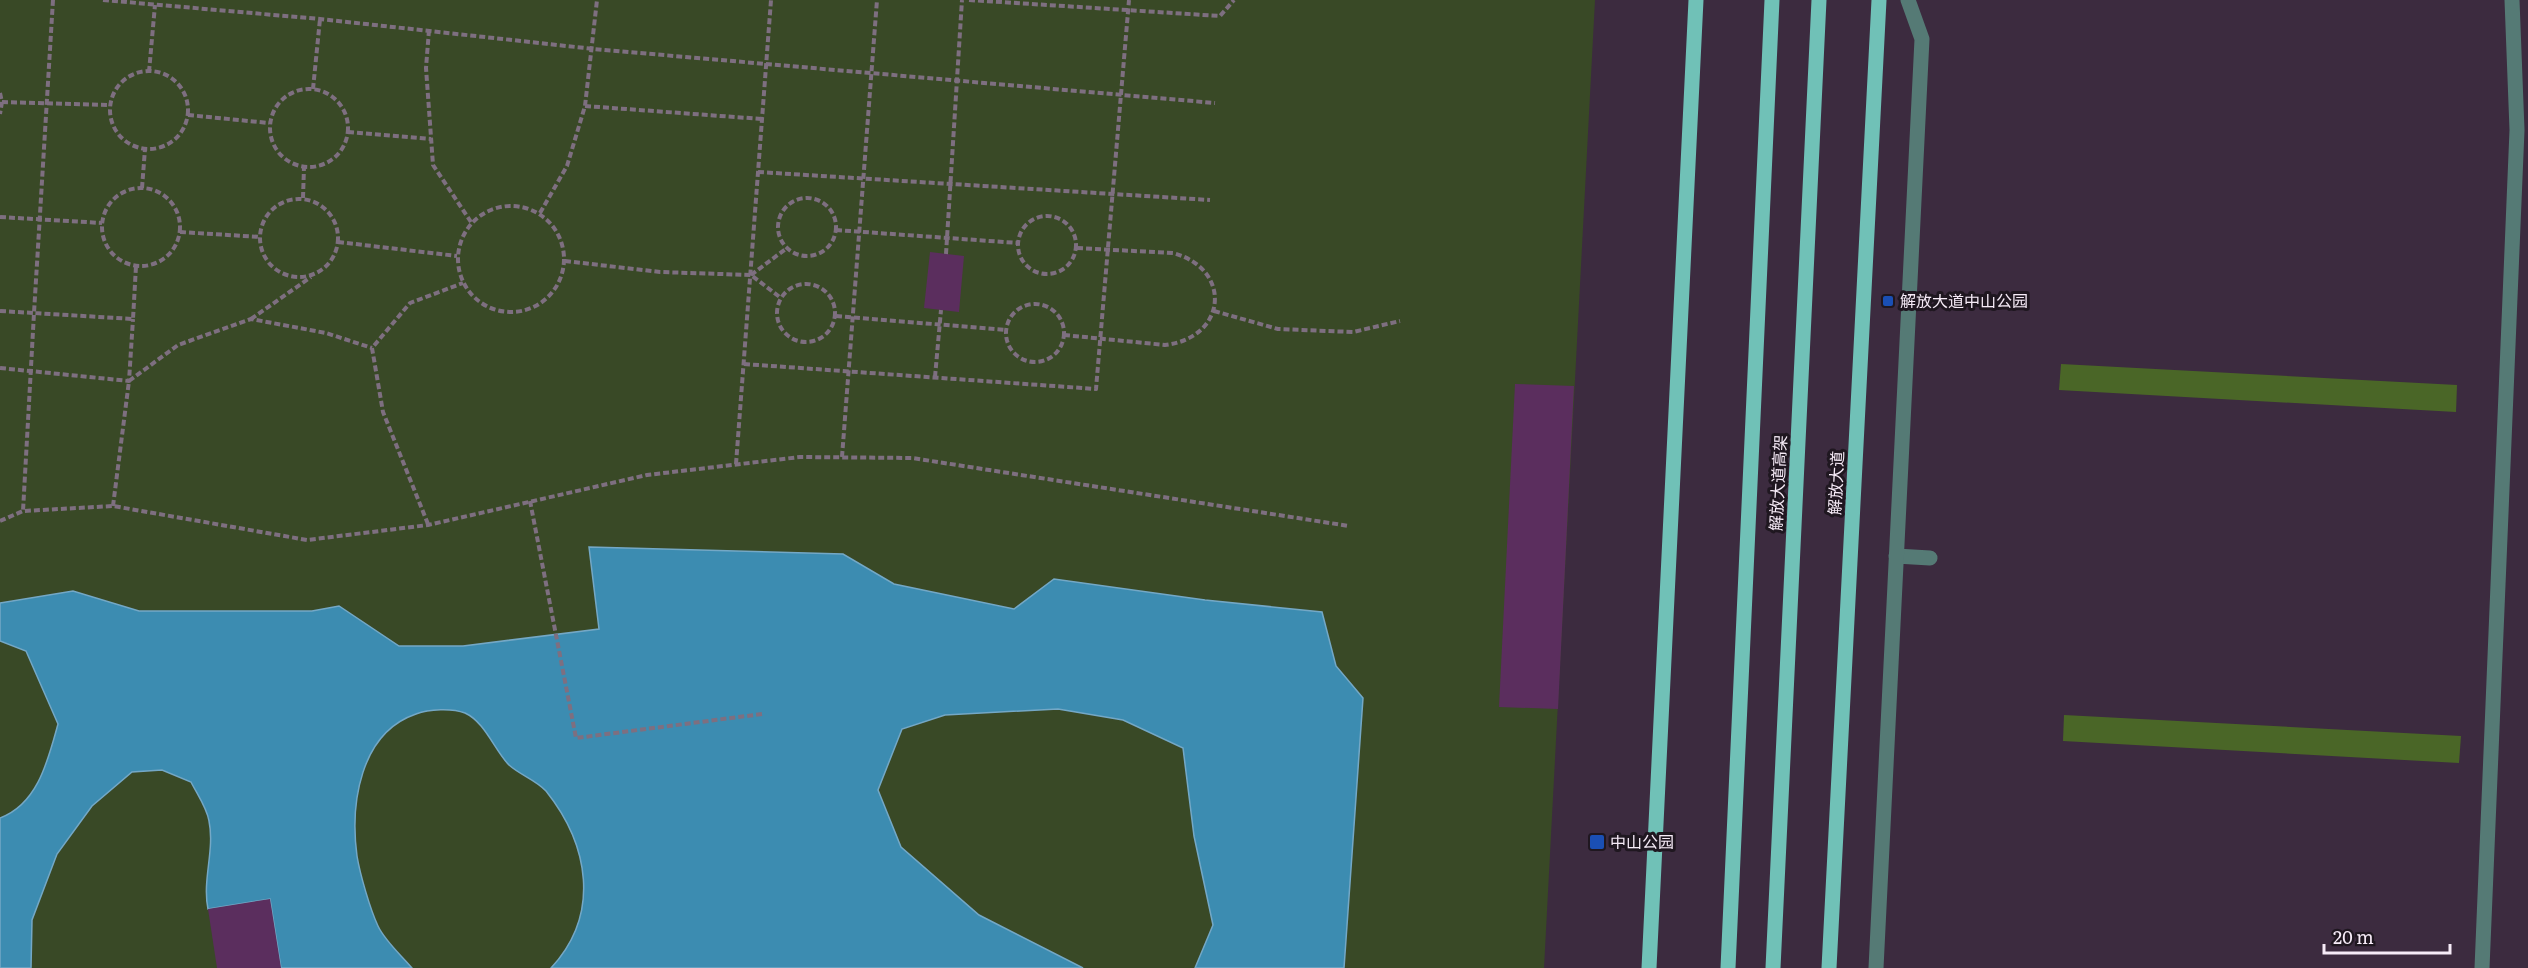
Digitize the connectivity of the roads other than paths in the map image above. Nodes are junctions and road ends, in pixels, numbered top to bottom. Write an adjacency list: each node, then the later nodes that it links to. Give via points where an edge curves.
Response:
1 (1696, 0): 9 (main road)
2 (1772, 0): 10 (main road, 解放大道高架)
3 (1819, 0): 11 (main road, 解放大道高架)
4 (1879, 0): 12 (main road, 解放大道)
5 (1908, 0): 7 (street, via 1922,39)
6 (2512, 0): 14 (street, via 2517,130)
7 (1896, 556): 8 (street); 13 (street)
8 (1930, 558)
9 (1649, 968)
10 (1728, 968)
11 (1773, 968)
12 (1829, 968)
13 (1876, 968)
14 (2482, 968)

